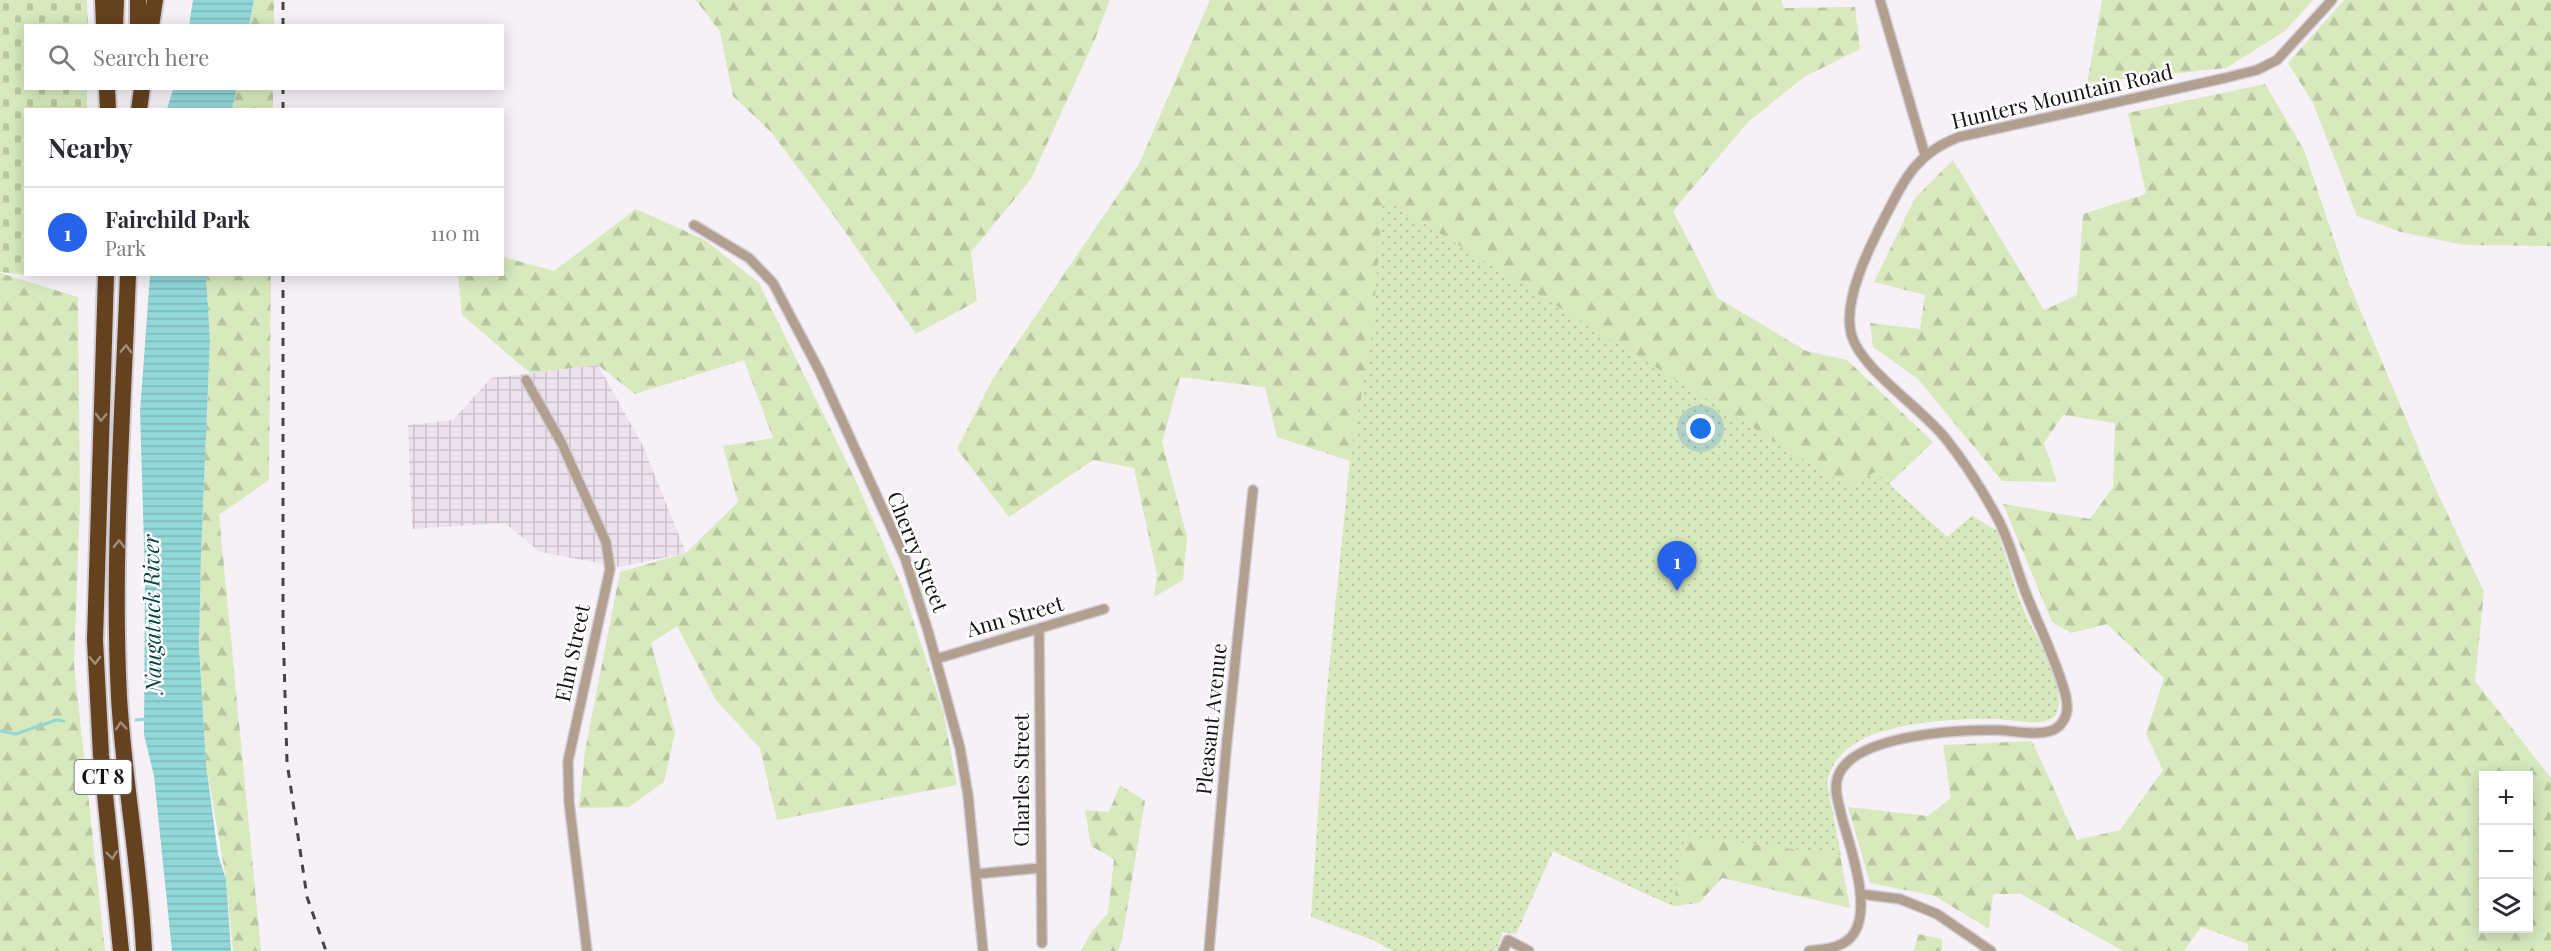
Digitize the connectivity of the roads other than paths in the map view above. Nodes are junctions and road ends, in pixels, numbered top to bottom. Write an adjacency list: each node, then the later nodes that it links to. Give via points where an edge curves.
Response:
1 (103, 0): 7 (highway)
2 (116, 0): 8 (highway)
3 (138, 0): 9 (highway)
4 (154, 0): 10 (highway)
5 (1880, 0): 19 (street)
6 (2332, 0): 19 (street, Hunters Mountain Road, via 2287,51 2268,66 1994,128 1944,143)
7 (104, 24)
8 (115, 24)
9 (138, 24)
10 (151, 24)
11 (107, 90): 15 (highway)
12 (113, 90): 16 (highway)
13 (135, 90): 17 (highway)
14 (142, 90): 18 (highway)
15 (110, 108)
16 (110, 108)
17 (137, 108)
18 (137, 108)
19 (1925, 155): 30 (street, Hunters Mountain Road, via 1896,194 1866,259 1850,309 1851,331 1862,356 1938,428 1984,495 2009,543 2059,674 2067,713 2060,726 2047,732 1940,733 1886,744 1850,759 1840,771 1836,790)
20 (694, 225): 27 (street, Cherry Street, via 749,258 773,283 820,372 905,558)
21 (106, 276): 32 (highway, CT 8, one-way to 32, via 94,640)
22 (129, 276): 33 (highway, CT 8, one-way to 22, via 122,742 117,643)
23 (526, 380): 34 (street, Elm Street, via 561,442 609,554 610,570 568,761)
24 (1253, 490): 36 (street, Pleasant Avenue)
25 (1104, 609): 26 (street, Ann Street)
26 (1039, 629): 27 (street, Ann Street); 28 (street, Charles Street)
27 (936, 659): 29 (street, Cherry Street, via 960,748)
28 (1040, 868): 29 (street, Charles Street); 31 (street)
29 (977, 873): 35 (street, Cherry Street)
30 (1860, 894): 39 (street, Hunters Mountain Road, via 1858,927 1849,939); 40 (street, via 1900,899 1937,914)
31 (1042, 943)
32 (121, 951)
33 (144, 951)
34 (586, 951)
35 (983, 951)
36 (1209, 951)
37 (1503, 951): 38 (street, via 1508,940)
38 (1529, 951)
39 (1809, 951)
40 (1991, 951)

